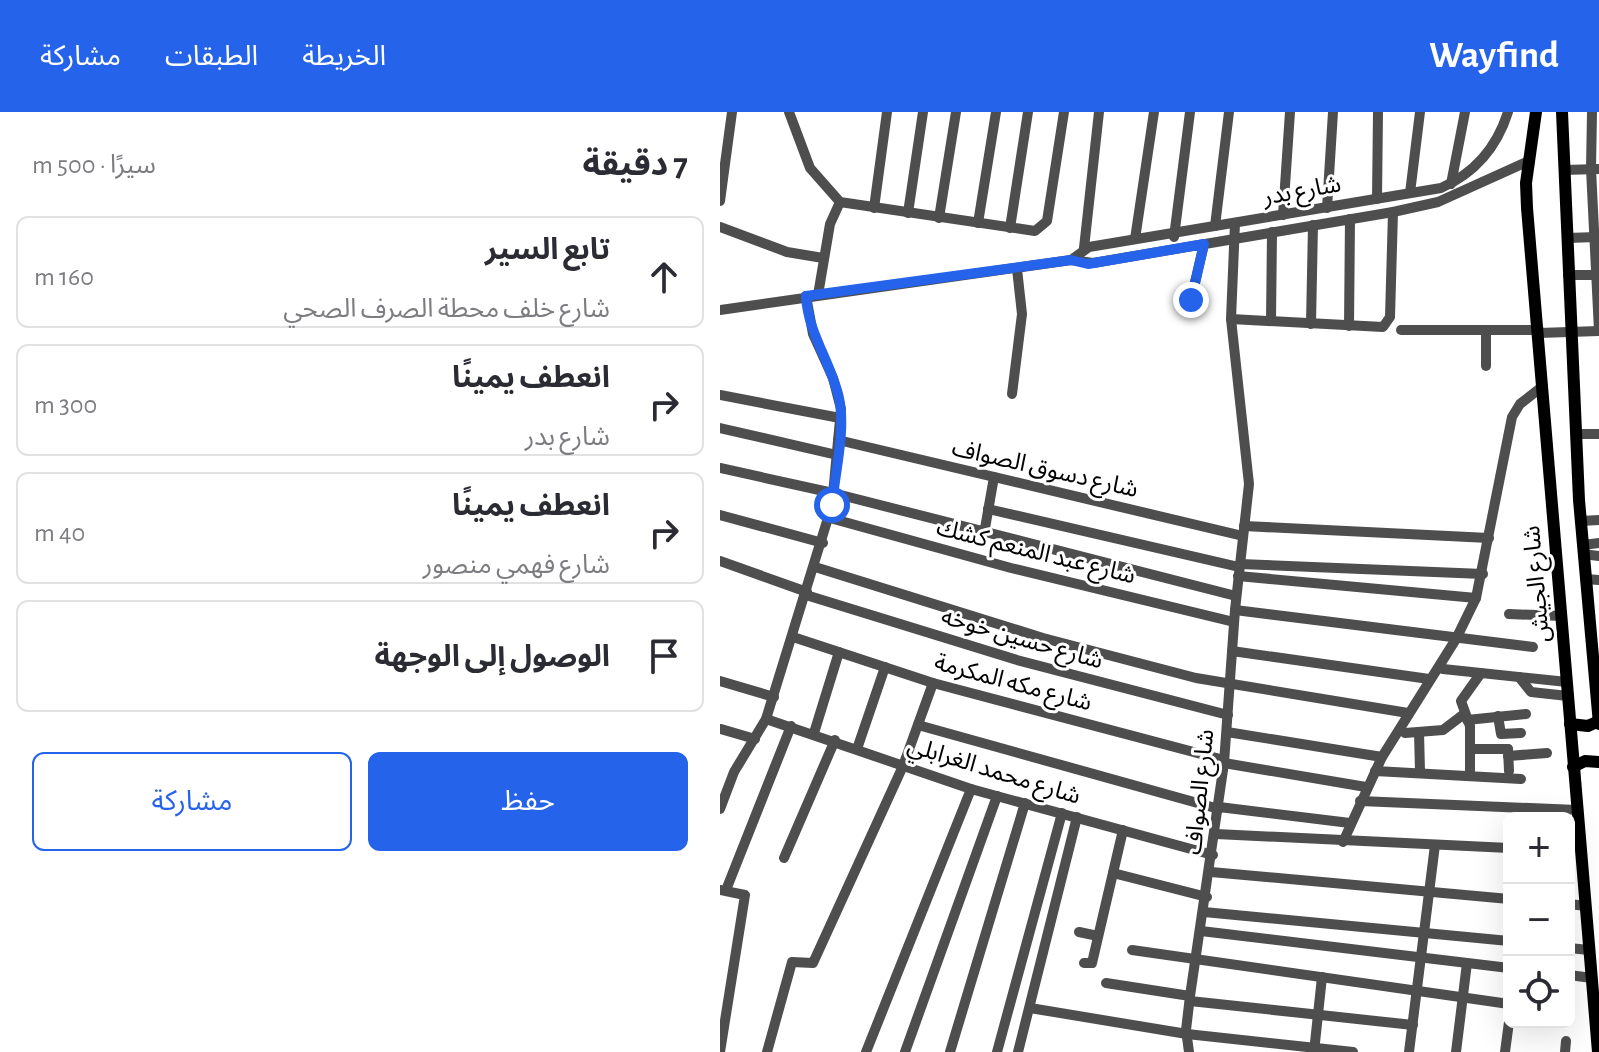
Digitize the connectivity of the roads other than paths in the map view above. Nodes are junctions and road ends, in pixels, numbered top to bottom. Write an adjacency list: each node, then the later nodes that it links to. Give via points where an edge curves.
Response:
1 (732, 112): 28 (street)
2 (789, 112): 29 (street, via 810,168)
3 (887, 112): 30 (street)
4 (923, 112): 33 (street)
5 (956, 112): 35 (street)
6 (996, 112): 37 (street)
7 (1028, 112): 42 (street)
8 (1064, 112): 42 (street, via 1046,223 1039,230)
9 (1099, 112): 50 (street)
10 (1154, 112): 48 (street)
11 (1190, 112): 44 (street)
12 (1229, 112): 40 (street)
13 (1290, 112): 34 (street)
14 (1333, 112): 31 (street)
15 (1378, 112): 27 (street)
16 (1420, 112): 26 (street)
17 (1465, 112): 25 (street)
18 (1508, 112): 25 (street, شارع بدر, via 1494,145)
19 (1592, 112): 23 (street)
20 (1536, 113): 21 (main road, via 1549,118); 22 (main road, شارع الجيش)
21 (1562, 114): 24 (main road, شارع الجيش)
22 (1529, 161): 32 (street, شارع بدر, via 1438,202); 66 (main road, شارع الجيش, via 1527,208)
23 (1595, 169): 24 (street); 45 (street)
24 (1564, 170): 47 (main road, شارع الجيش)
25 (1451, 184): 26 (street, شارع بدر)
26 (1410, 193): 27 (street, شارع بدر)
27 (1377, 199): 31 (street, شارع بدر)
28 (720, 201)
29 (840, 202): 30 (street); 52 (street)
30 (874, 208): 33 (street)
31 (1327, 208): 34 (street, شارع بدر)
32 (1393, 212): 36 (street, شارع بدر); 63 (street, via 1389,321 1379,328)
33 (908, 213): 35 (street)
34 (1283, 215): 38 (street, شارع بدر)
35 (939, 218): 37 (street)
36 (1350, 219): 39 (street, شارع بدر); 63 (street)
37 (978, 223): 42 (street)
38 (1235, 223): 40 (street, شارع بدر); 46 (street, شارع الصواف)
39 (1313, 225): 43 (street, شارع بدر); 62 (street)
40 (1215, 226): 44 (street, شارع بدر)
41 (720, 227): 52 (street, via 787,252)
42 (1010, 228)
43 (1272, 232): 46 (street, شارع بدر); 61 (street)
44 (1174, 233): 48 (street, شارع بدر); 51 (street)
45 (1596, 237): 47 (street); 56 (street)
46 (1235, 238): 49 (street, شارع بدر); 60 (street, شارع الصواف)
47 (1567, 238): 55 (main road, شارع الجيش)
48 (1135, 239): 50 (street, شارع بدر)
49 (1204, 244): 51 (street, شارع بدر); 58 (street)
50 (1084, 248): 53 (street)
51 (1176, 249): 53 (street, شارع بدر, via 1088,264)
52 (823, 258): 57 (street)
53 (1071, 260): 54 (street, شارع بدر)
54 (1017, 269): 57 (street, شارع بدر); 71 (street, via 1022,314)
55 (1568, 275): 56 (street); 68 (main road, شارع الجيش)
56 (1597, 275): 67 (street)
57 (812, 295): 59 (street, شارع بدر); 73 (street, via 813,334 839,397)
58 (1191, 300)
59 (720, 310)
60 (1231, 319): 61 (street); 89 (street, شارع الصواف, via 1249,471)
61 (1271, 321): 62 (street)
62 (1311, 324): 63 (street)
63 (1349, 326)
64 (1401, 330): 65 (street)
65 (1486, 330): 66 (street); 69 (street)
66 (1539, 331): 68 (street); 70 (main road, شارع الجيش)
67 (1599, 331): 68 (street)
68 (1570, 332): 75 (main road, شارع الجيش)
69 (1486, 366)
70 (1543, 386): 83 (main road, شارع الجيش); 91 (street, via 1512,417)
71 (1012, 394)
72 (720, 395): 73 (street)
73 (840, 418): 77 (street)
74 (720, 428): 78 (street)
75 (1576, 434): 76 (street); 82 (main road, شارع الجيش)
76 (1599, 434)
77 (838, 440): 78 (street); 80 (street, شارع دسوق الصواف)
78 (837, 455): 81 (street)
79 (720, 468): 81 (street)
80 (994, 477): 84 (street); 89 (street, شارع دسوق الصواف)
81 (833, 493): 86 (street); 90 (street)
82 (1579, 500): 83 (main road); 88 (main road, شارع الجيش)
83 (1552, 502): 102 (main road, شارع الجيش)
84 (988, 509): 90 (street); 98 (street)
85 (720, 515): 92 (street)
86 (830, 518): 92 (street); 107 (street, شارع عبد المنعم كشك, via 1011,568)
87 (1599, 520): 88 (street)
88 (1581, 521): 94 (main road, شارع الجيش)
89 (1244, 531): 91 (street, شارع دسوق الصواف); 98 (street, شارع الصواف)
90 (984, 534): 104 (street)
91 (1489, 538): 99 (street)
92 (823, 543): 97 (street)
93 (1599, 543): 94 (street)
94 (1583, 549): 95 (street); 100 (main road, شارع الجيش)
95 (1599, 556)
96 (720, 561): 103 (street, شارع حسين خوخه)
97 (815, 567): 103 (street); 122 (street, via 1043,638)
98 (1239, 569): 99 (street); 104 (street, شارع الصواف); 105 (street)
99 (1483, 574): 105 (street)
100 (1585, 579): 101 (street); 102 (main road); 131 (main road, شارع الجيش)
101 (1599, 580)
102 (1560, 581): 108 (main road, شارع الجيش)
103 (807, 593): 109 (street); 127 (street, شارع حسين خوخه, via 1017,660)
104 (1236, 596): 107 (street, شارع الصواف)
105 (1476, 598): 110 (street)
106 (1509, 614): 108 (street)
107 (1234, 616): 110 (street, شارع عبد المنعم كشك); 112 (street, شارع الصواف)
108 (1562, 616): 120 (main road, شارع الجيش)
109 (793, 637): 113 (street, شارع مكه المكرمة); 124 (street)
110 (1456, 639): 111 (street, شارع عبد المنعم كشك); 118 (street)
111 (1533, 647)
112 (1232, 651): 118 (street); 122 (street, شارع الصواف)
113 (839, 652): 114 (street, شارع مكه المكرمة); 138 (street)
114 (885, 667): 121 (street, شارع مكه المكرمة); 144 (street)
115 (1443, 669): 116 (street)
116 (1481, 673): 117 (street); 129 (street, via 1462,697)
117 (1519, 677): 120 (street); 123 (street, via 1531,692)
118 (1429, 679): 125 (street)
119 (720, 681): 124 (street)
120 (1567, 682): 123 (main road, شارع الجيش)
121 (933, 683): 133 (street); 149 (street, شارع مكه المكرمة)
122 (1231, 685): 125 (street); 127 (street, شارع الصواف)
123 (1568, 696): 132 (main road, شارع الجيش)
124 (774, 697): 130 (street)
125 (1408, 713): 148 (street)
126 (1526, 714): 128 (street)
127 (1228, 715): 136 (street, شارع الصواف)
128 (1498, 716): 129 (street); 141 (street, via 1500,733)
129 (1466, 717): 137 (street, via 1443,730); 145 (street)
130 (766, 719): 134 (street, شارع محمد الغرابلي); 142 (street)
131 (1599, 722): 132 (main road)
132 (1570, 724): 152 (main road, شارع الجيش)
133 (918, 725): 151 (street); 165 (street)
134 (791, 726): 138 (street, شارع محمد الغرابلي); 182 (street)
135 (721, 729): 142 (street)
136 (1227, 732): 148 (street); 149 (street, شارع الصواف)
137 (1419, 732): 139 (street); 155 (street)
138 (814, 733): 143 (street, شارع محمد الغرابلي)
139 (1405, 733)
140 (1521, 733): 141 (street)
141 (1507, 735): 146 (street)
142 (755, 739): 158 (street)
143 (835, 740): 144 (street, شارع محمد الغرابلي); 178 (street)
144 (857, 749): 151 (street, شارع محمد الغرابلي)
145 (1470, 749): 146 (street); 156 (street)
146 (1508, 752): 147 (street); 157 (street)
147 (1547, 753)
148 (1382, 757): 154 (street)
149 (1224, 762): 160 (street, شارع مكه المكرمة); 165 (street, شارع الصواف)
150 (1599, 762): 152 (main road)
151 (903, 766): 161 (street, شارع محمد الغرابلي); 219 (street, via 813,963 792,962)
152 (1573, 767): 167 (main road, شارع الجيش)
153 (720, 768): 158 (street)
154 (1375, 771): 159 (street); 160 (street)
155 (1420, 771)
156 (1470, 771)
157 (1509, 771)
158 (734, 772): 166 (street)
159 (1521, 779)
160 (1366, 787): 163 (street)
161 (971, 789): 162 (street, شارع محمد الغرابلي); 220 (street)
162 (997, 796): 164 (street, شارع محمد الغرابلي); 221 (street)
163 (1360, 801): 167 (street); 170 (street)
164 (1025, 803): 168 (street, شارع محمد الغرابلي); 222 (street)
165 (1219, 808): 170 (street); 172 (street, شارع الصواف)
166 (720, 809)
167 (1577, 810): 176 (main road, شارع الجيش)
168 (1062, 813): 169 (street, شارع محمد الغرابلي); 223 (street)
169 (1077, 817): 171 (street, شارع محمد الغرابلي); 211 (street)
170 (1350, 823): 173 (street)
171 (1123, 830): 177 (street, شارع محمد الغرابلي); 180 (street)
172 (1216, 834): 173 (street); 177 (street, شارع الصواف)
173 (1343, 842): 174 (street)
174 (1435, 845): 175 (street); 183 (street)
175 (1503, 848)
176 (1575, 852): 184 (main road, شارع الجيش)
177 (1213, 855): 179 (street, شارع الصواف)
178 (784, 858)
179 (1211, 872): 183 (street); 185 (street, شارع الصواف)
180 (1113, 873): 185 (street); 193 (street)
181 (1599, 889): 184 (main road)
182 (723, 890): 218 (street, via 744,893)
183 (1430, 891): 186 (street); 192 (street)
184 (1584, 891): 188 (main road, شارع الجيش)
185 (1207, 897): 189 (street, شارع الصواف)
186 (1503, 898)
187 (1575, 905): 188 (street)
188 (1586, 906): 197 (main road, شارع الجيش)
189 (1204, 912): 190 (street, شارع الصواف); 192 (street)
190 (1201, 931): 198 (street); 199 (street, شارع الصواف)
191 (1079, 932): 193 (street)
192 (1425, 932): 194 (street); 198 (street)
193 (1098, 936): 200 (street, via 1092,964)
194 (1503, 940)
195 (1575, 949): 197 (street)
196 (1132, 950): 199 (street)
197 (1589, 950): 205 (main road, شارع الجيش)
198 (1422, 958): 201 (street); 207 (street)
199 (1196, 961): 204 (street); 209 (street, شارع الصواف)
200 (1084, 963)
201 (1467, 963): 202 (street); 208 (street)
202 (1503, 967)
203 (1575, 976): 205 (street)
204 (1322, 977): 207 (street); 212 (street)
205 (1592, 978): 229 (main road, شارع الجيش)
206 (1106, 983): 209 (street)
207 (1417, 991): 208 (street); 213 (street)
208 (1463, 997): 210 (street); 227 (street)
209 (1190, 998): 212 (street); 215 (street, شارع الصواف)
210 (1503, 1003)
211 (1030, 1008): 215 (street); 217 (street)
212 (1318, 1015): 213 (street); 216 (street)
213 (1413, 1025): 226 (street)
214 (1508, 1028): 228 (street)
215 (1187, 1034): 216 (street); 224 (street, شارع الصواف)
216 (1314, 1050): 225 (street)
217 (1022, 1051)
218 (720, 1052)
219 (767, 1052)
220 (866, 1052)
221 (905, 1052)
222 (950, 1052)
223 (997, 1052)
224 (1189, 1052)
225 (1353, 1052)
226 (1409, 1052)
227 (1456, 1052)
228 (1505, 1052)
229 (1598, 1052)

